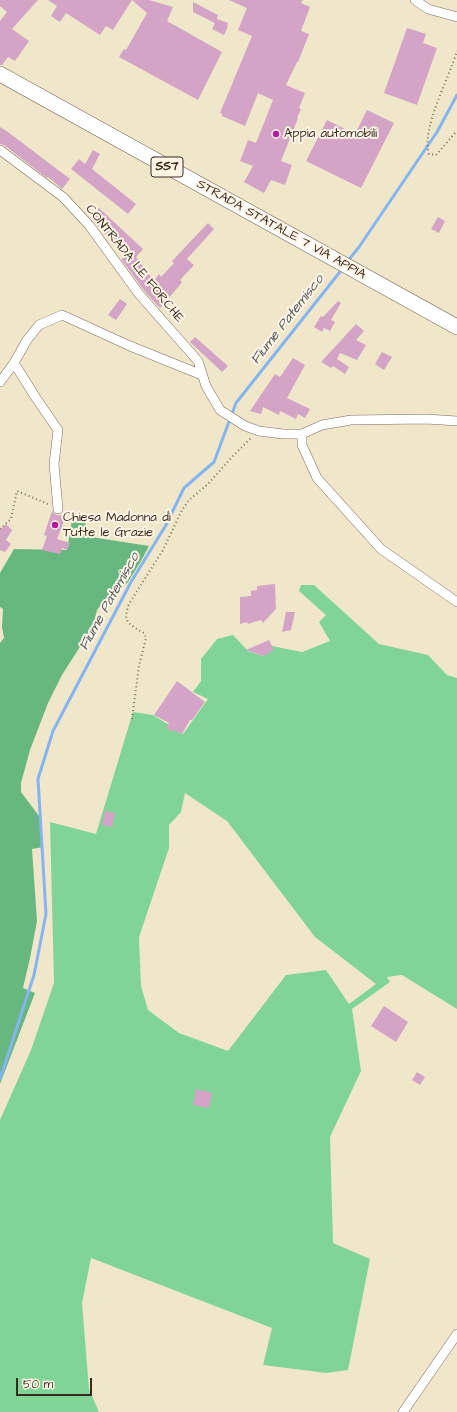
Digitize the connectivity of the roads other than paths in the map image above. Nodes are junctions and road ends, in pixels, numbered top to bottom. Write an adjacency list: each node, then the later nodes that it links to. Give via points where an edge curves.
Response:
1 (415, 0): 2 (street, via 428,9)
2 (457, 17)
3 (0, 74): 5 (main road, STRADA STATALE 7 VIA APPIA / SS7)
4 (0, 150): 7 (street, CONTRADA LE FORCHE, via 63,198 89,225 139,294 198,361)
5 (457, 327)
6 (14, 363): 7 (street, via 26,340 39,325 62,315); 8 (street); 11 (street, via 58,430 54,464)
7 (202, 375): 10 (street, CONTRADA LE FORCHE, via 220,410 245,426 259,431)
8 (0, 382)
9 (457, 421): 10 (street, CONTRADA LE FORCHE, via 351,420 322,425)
10 (302, 434): 12 (street, via 302,445 317,478 376,543)
11 (58, 509)
12 (457, 602)
13 (457, 1334): 14 (street)
14 (403, 1412)

